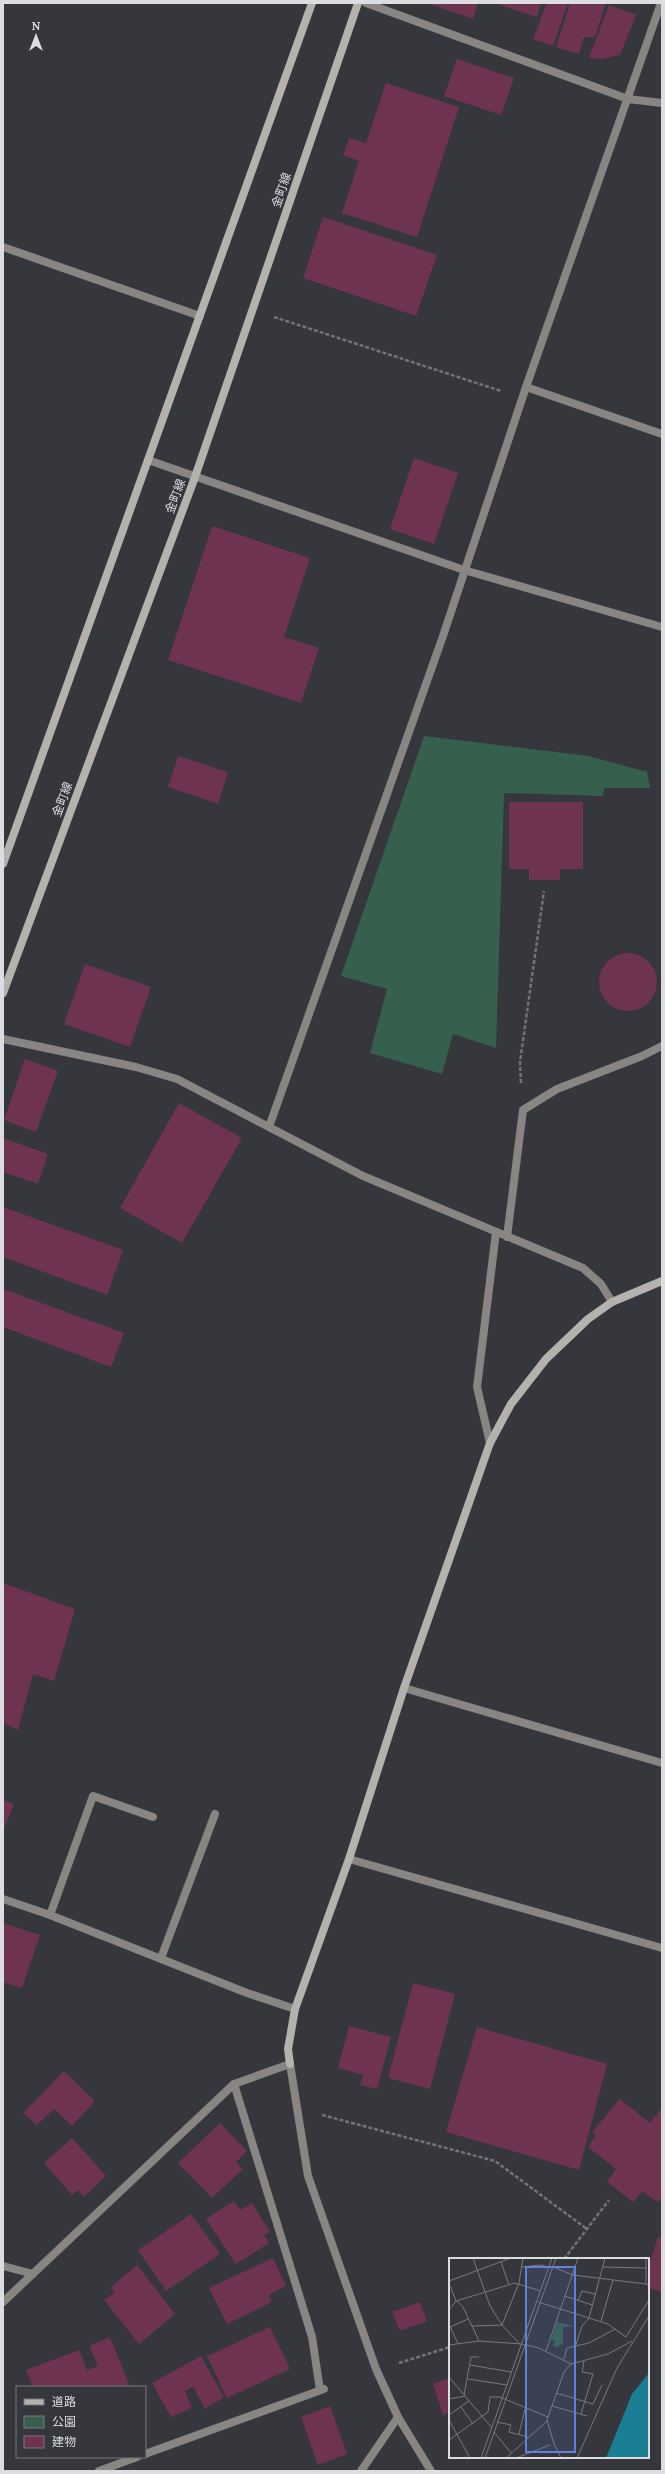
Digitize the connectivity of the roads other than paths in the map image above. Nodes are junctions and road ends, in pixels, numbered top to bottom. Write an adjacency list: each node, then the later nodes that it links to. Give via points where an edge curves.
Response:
1 (312, 3): 8 (main road)
2 (358, 3): 12 (main road, 金町線)
3 (366, 3): 5 (street)
4 (661, 3): 5 (street)
5 (628, 99): 6 (street); 9 (street)
6 (662, 104)
7 (3, 247): 8 (street)
8 (200, 316): 11 (main road)
9 (526, 387): 10 (street); 13 (street)
10 (662, 434)
11 (148, 460): 12 (street); 15 (main road)
12 (195, 477): 13 (street); 16 (main road, 金町線)
13 (464, 570): 14 (street); 19 (street)
14 (662, 627)
15 (3, 864)
16 (3, 993)
17 (3, 1039): 19 (street, via 177,1078)
18 (662, 1046): 21 (street, via 556,1089 522,1110)
19 (269, 1127): 20 (street, via 363,1176)
20 (496, 1232): 21 (street); 24 (street, via 477,1386)
21 (508, 1237): 23 (street, via 583,1268 601,1284)
22 (662, 1281): 23 (main road)
23 (612, 1302): 24 (main road, via 588,1319 546,1359 511,1404)
24 (490, 1442): 25 (main road)
25 (404, 1688): 26 (street); 29 (main road)
26 (662, 1763)
27 (215, 1814): 33 (street)
28 (153, 1817): 31 (street, via 93,1796)
29 (349, 1859): 32 (street); 34 (main road)
30 (3, 1899): 31 (street)
31 (50, 1915): 33 (street)
32 (662, 1948)
33 (161, 1958): 34 (street, via 247,1993)
34 (295, 2009): 35 (main road, via 288,2049)
35 (290, 2064): 36 (street); 40 (street, via 308,2176 376,2370)
36 (234, 2084): 38 (street); 41 (street, via 312,2337 322,2389)
37 (3, 2266): 38 (street)
38 (33, 2274): 39 (street)
39 (3, 2302)
40 (398, 2416): 44 (street); 45 (street)
41 (146, 2454)
42 (134, 2458): 43 (street)
43 (99, 2471)
44 (361, 2471)
45 (431, 2471)

